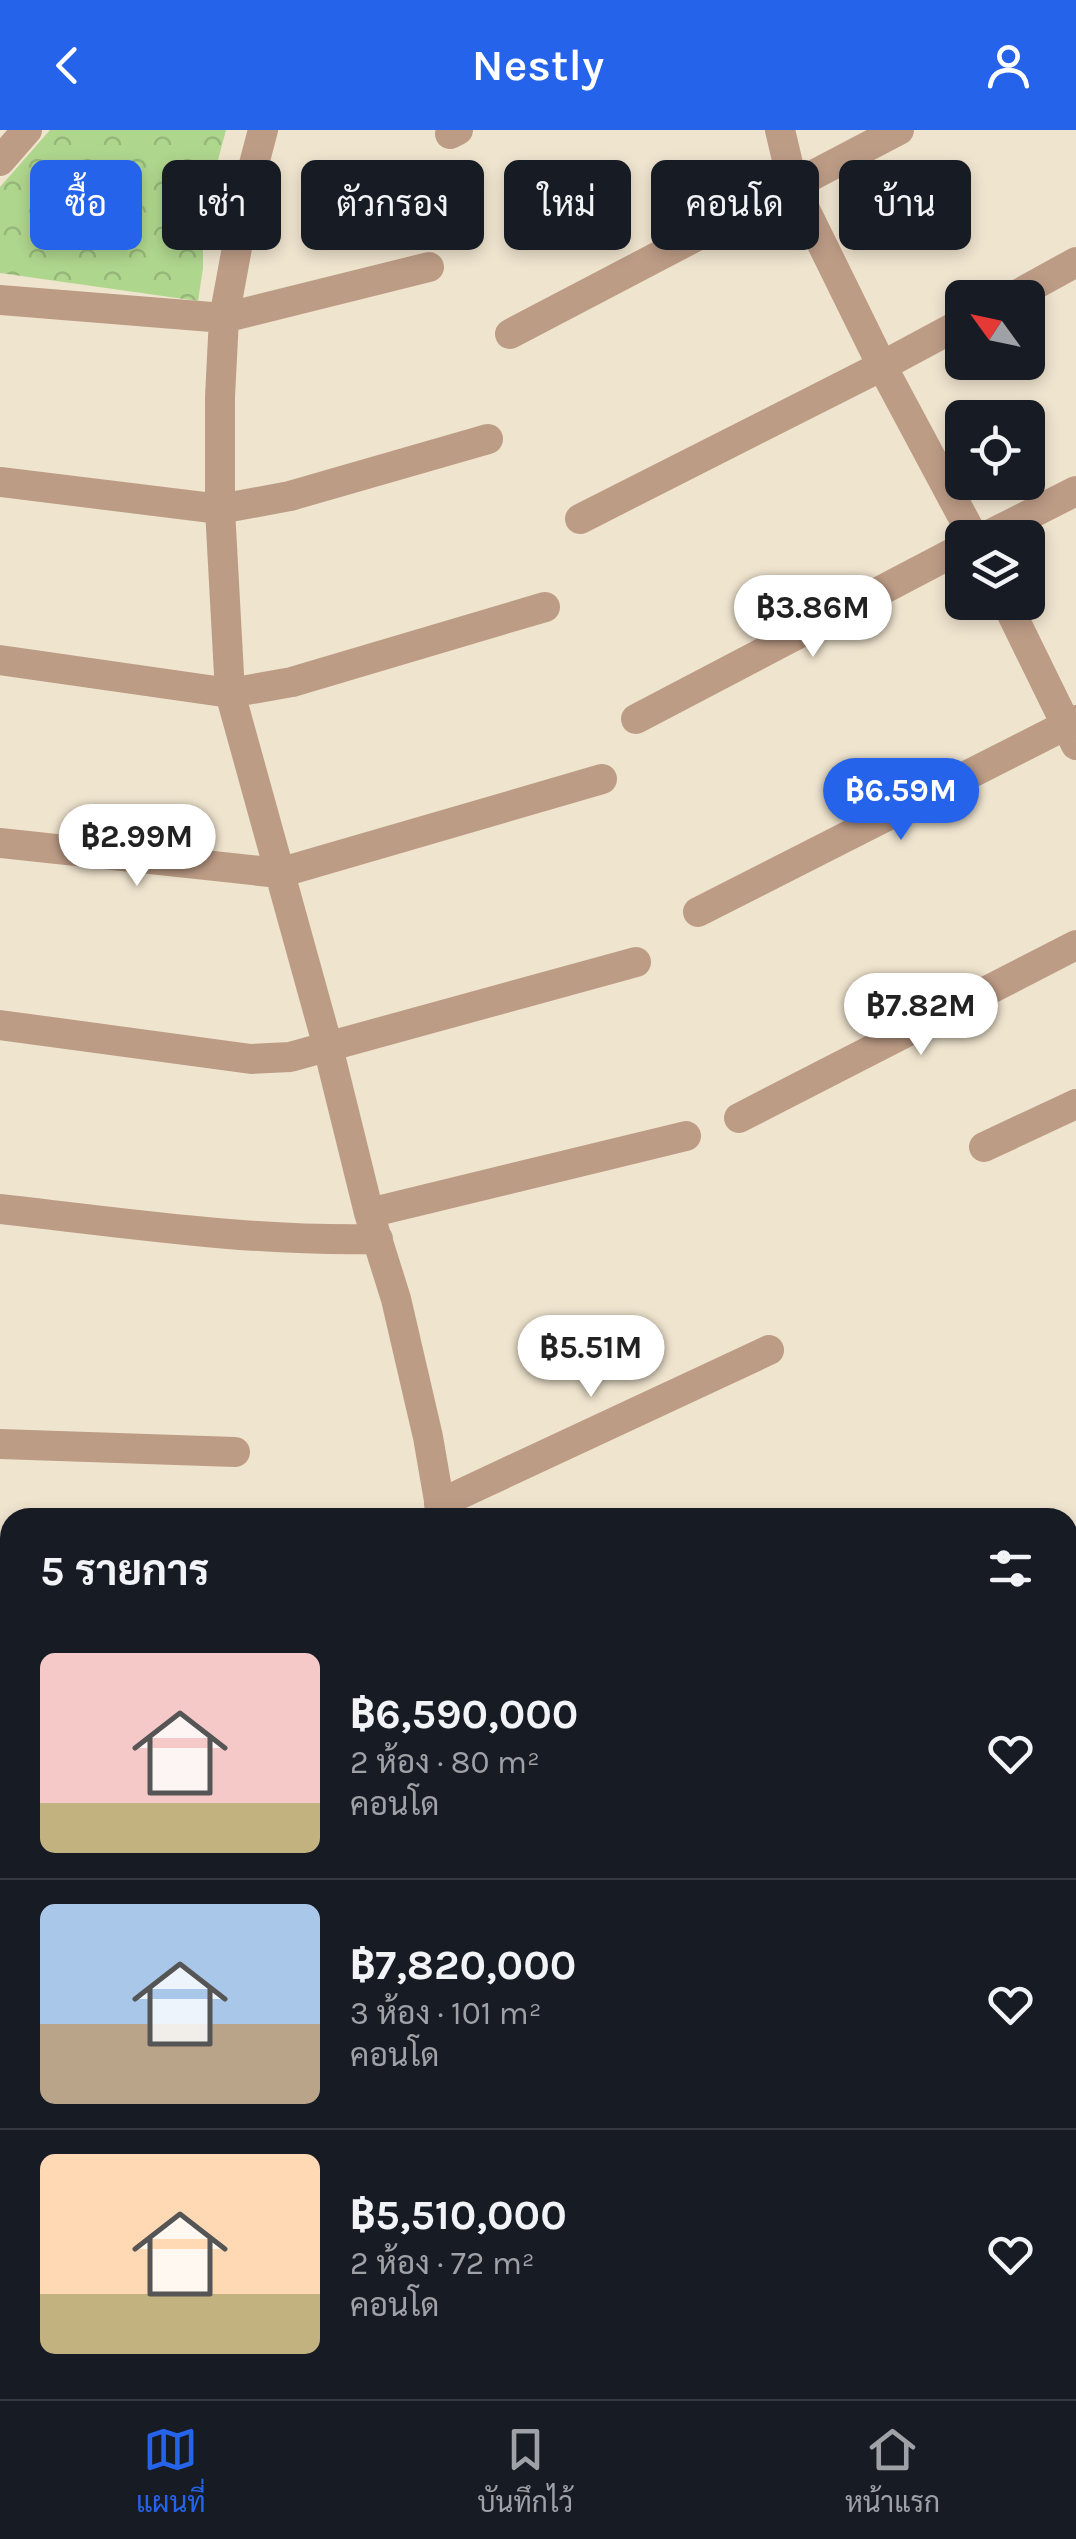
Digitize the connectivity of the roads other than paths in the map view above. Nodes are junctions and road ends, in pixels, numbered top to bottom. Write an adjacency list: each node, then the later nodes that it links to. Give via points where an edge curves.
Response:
1 (27, 130): 6 (street)
2 (263, 130): 14 (street)
3 (780, 130): 5 (street)
4 (899, 130): 7 (street)
5 (788, 160)
6 (0, 161)
7 (819, 171)
8 (819, 236): 17 (street)
9 (669, 250): 16 (street)
10 (1076, 262): 12 (street)
11 (429, 267): 14 (street)
12 (1043, 280)
13 (0, 300): 14 (street)
14 (224, 318): 21 (street)
15 (945, 333): 17 (street)
16 (510, 334)
17 (882, 366): 22 (street); 23 (street)
18 (488, 439): 21 (street, via 290,496)
19 (0, 482): 21 (street)
20 (1076, 491): 24 (street)
21 (220, 509): 29 (street)
22 (580, 519)
23 (964, 520)
24 (1019, 520)
25 (945, 557): 30 (street)
26 (546, 607): 29 (street)
27 (1015, 620): 31 (street)
28 (0, 660): 29 (street)
29 (230, 694): 34 (street)
30 (636, 719)
31 (1073, 730): 35 (street)
32 (602, 778): 34 (street)
33 (0, 843): 34 (street)
34 (279, 873): 39 (street)
35 (698, 912)
36 (1076, 945): 41 (street)
37 (636, 962): 39 (street)
38 (0, 1025): 39 (street, via 252,1059)
39 (328, 1047): 45 (street)
40 (1076, 1104): 43 (street)
41 (738, 1118)
42 (686, 1136): 45 (street)
43 (984, 1147)
44 (0, 1209): 45 (street, via 316,1240)
45 (373, 1226): 49 (street, via 396,1299)
46 (768, 1350): 50 (street)
47 (0, 1444): 48 (street)
48 (234, 1452)
49 (440, 1508)
50 (447, 1508)

